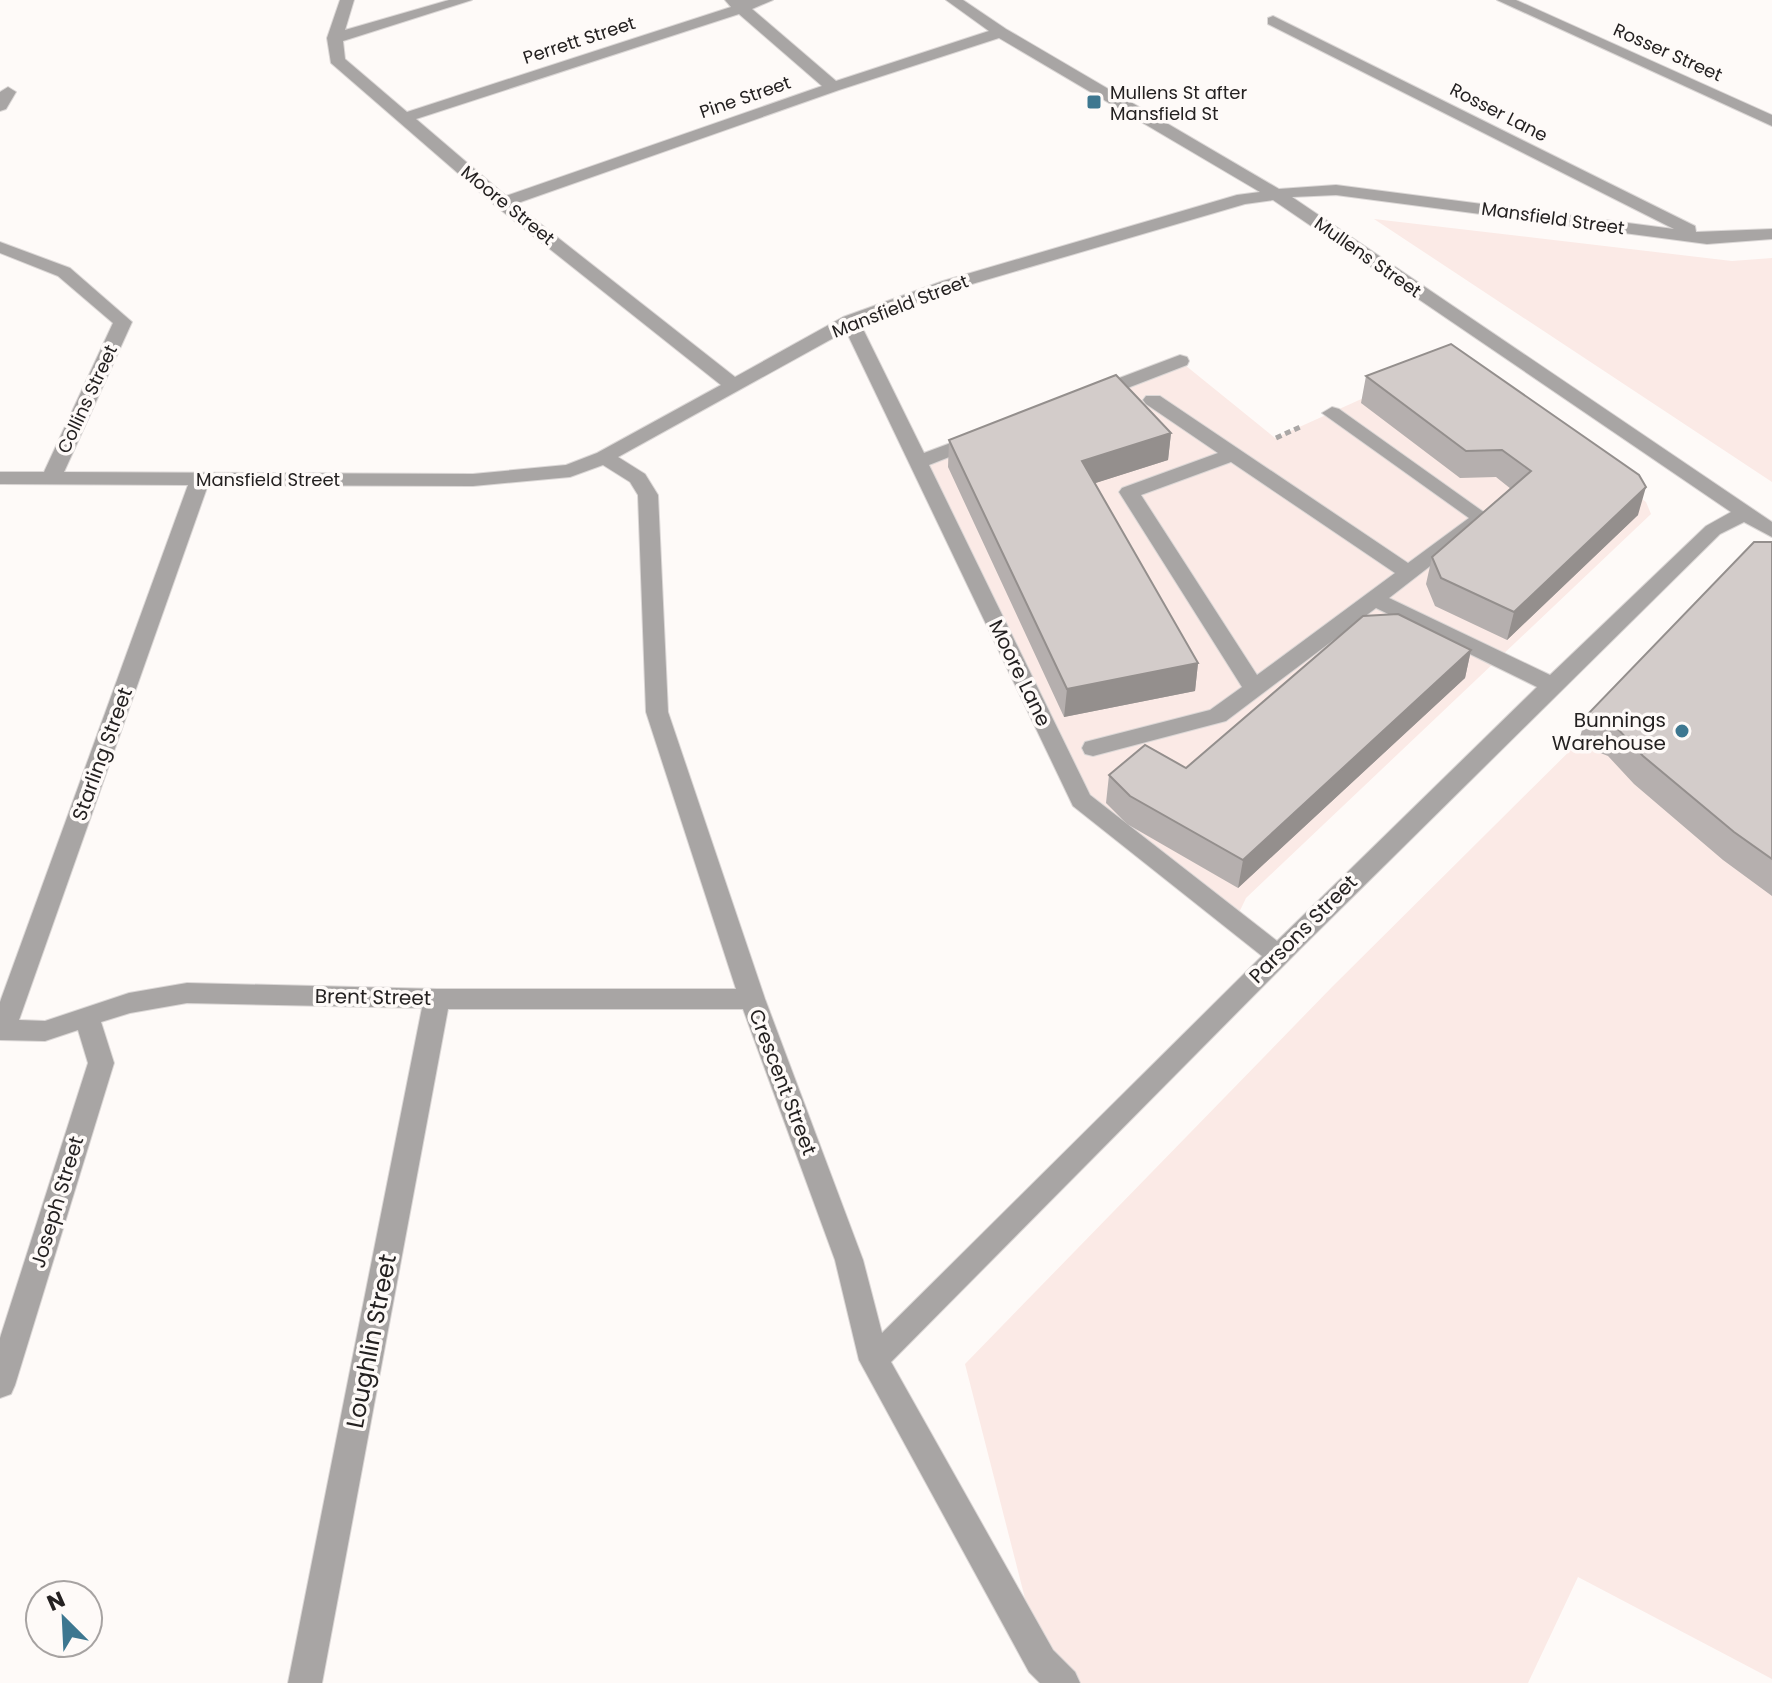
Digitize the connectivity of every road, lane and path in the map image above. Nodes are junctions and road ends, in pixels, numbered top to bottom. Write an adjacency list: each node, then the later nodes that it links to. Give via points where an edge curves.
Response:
1 (347, 0): 9 (street)
2 (465, 0): 9 (street)
3 (766, 0): 6 (street, Perrett Street)
4 (953, 0): 8 (street, Mullens Street)
5 (1504, 0): 12 (street, Rosser Street)
6 (737, 4): 10 (street); 11 (street, Perrett Street)
7 (1273, 21): 16 (street, Rosser Lane)
8 (1001, 32): 10 (street, Pine Street); 13 (street, Mullens Street)
9 (335, 38): 11 (street, Moore Street, via 337,60)
10 (833, 87): 14 (street, Pine Street)
11 (404, 118): 14 (street, Moore Street)
12 (1772, 121)
13 (1276, 194): 16 (street, Mansfield Street, via 1336,190); 18 (street, Mansfield Street, via 1228,203 979,276); 31 (street, Mullens Street)
14 (503, 203): 20 (street, Moore Street)
15 (1772, 234): 16 (street, Mansfield Street)
16 (1707, 239)
17 (0, 247): 29 (street, Collins Street, via 64,272 123,322)
18 (850, 321): 20 (street, Mansfield Street); 27 (street, Moore Lane)
19 (1180, 361): 21 (street)
20 (732, 384): 26 (street, Mansfield Street)
21 (1078, 400)
22 (1153, 400): 25 (street)
23 (1332, 413): 33 (street, via 1482,518)
24 (1006, 428): 27 (street)
25 (1233, 454): 33 (street); 36 (street, via 1129,492)
26 (604, 457): 30 (street, Mansfield Street, via 570,471 473,480); 40 (street, Crescent Street, via 638,478 648,495 657,712)
27 (918, 462): 38 (street, Moore Lane, via 1081,800)
28 (0, 478): 29 (street, Mansfield Street)
29 (51, 478): 30 (street, Mansfield Street)
30 (200, 479): 42 (street, Starling Street)
31 (1745, 513): 32 (street, Mullens Street); 35 (street, Parsons Street, via 1713,530)
32 (1772, 531)
33 (1409, 573): 34 (street)
34 (1374, 599): 35 (street); 36 (street)
35 (1551, 685): 38 (street, Parsons Street)
36 (1255, 689): 37 (street, via 1218,716)
37 (1093, 748)
38 (1277, 954): 43 (street, Parsons Street)
39 (437, 999): 40 (street, Brent Street); 41 (street, Brent Street, via 187,993 129,1003); 45 (street, Loughlin Street)
40 (752, 999): 43 (street, Crescent Street, via 849,1260)
41 (87, 1019): 42 (street, Brent Street, via 45,1031); 44 (street, Joseph Street, via 101,1063)
42 (2, 1030)
43 (874, 1360): 46 (street, Crescent Street, via 1041,1661)
44 (0, 1385)
45 (305, 1683)
46 (1063, 1683)

